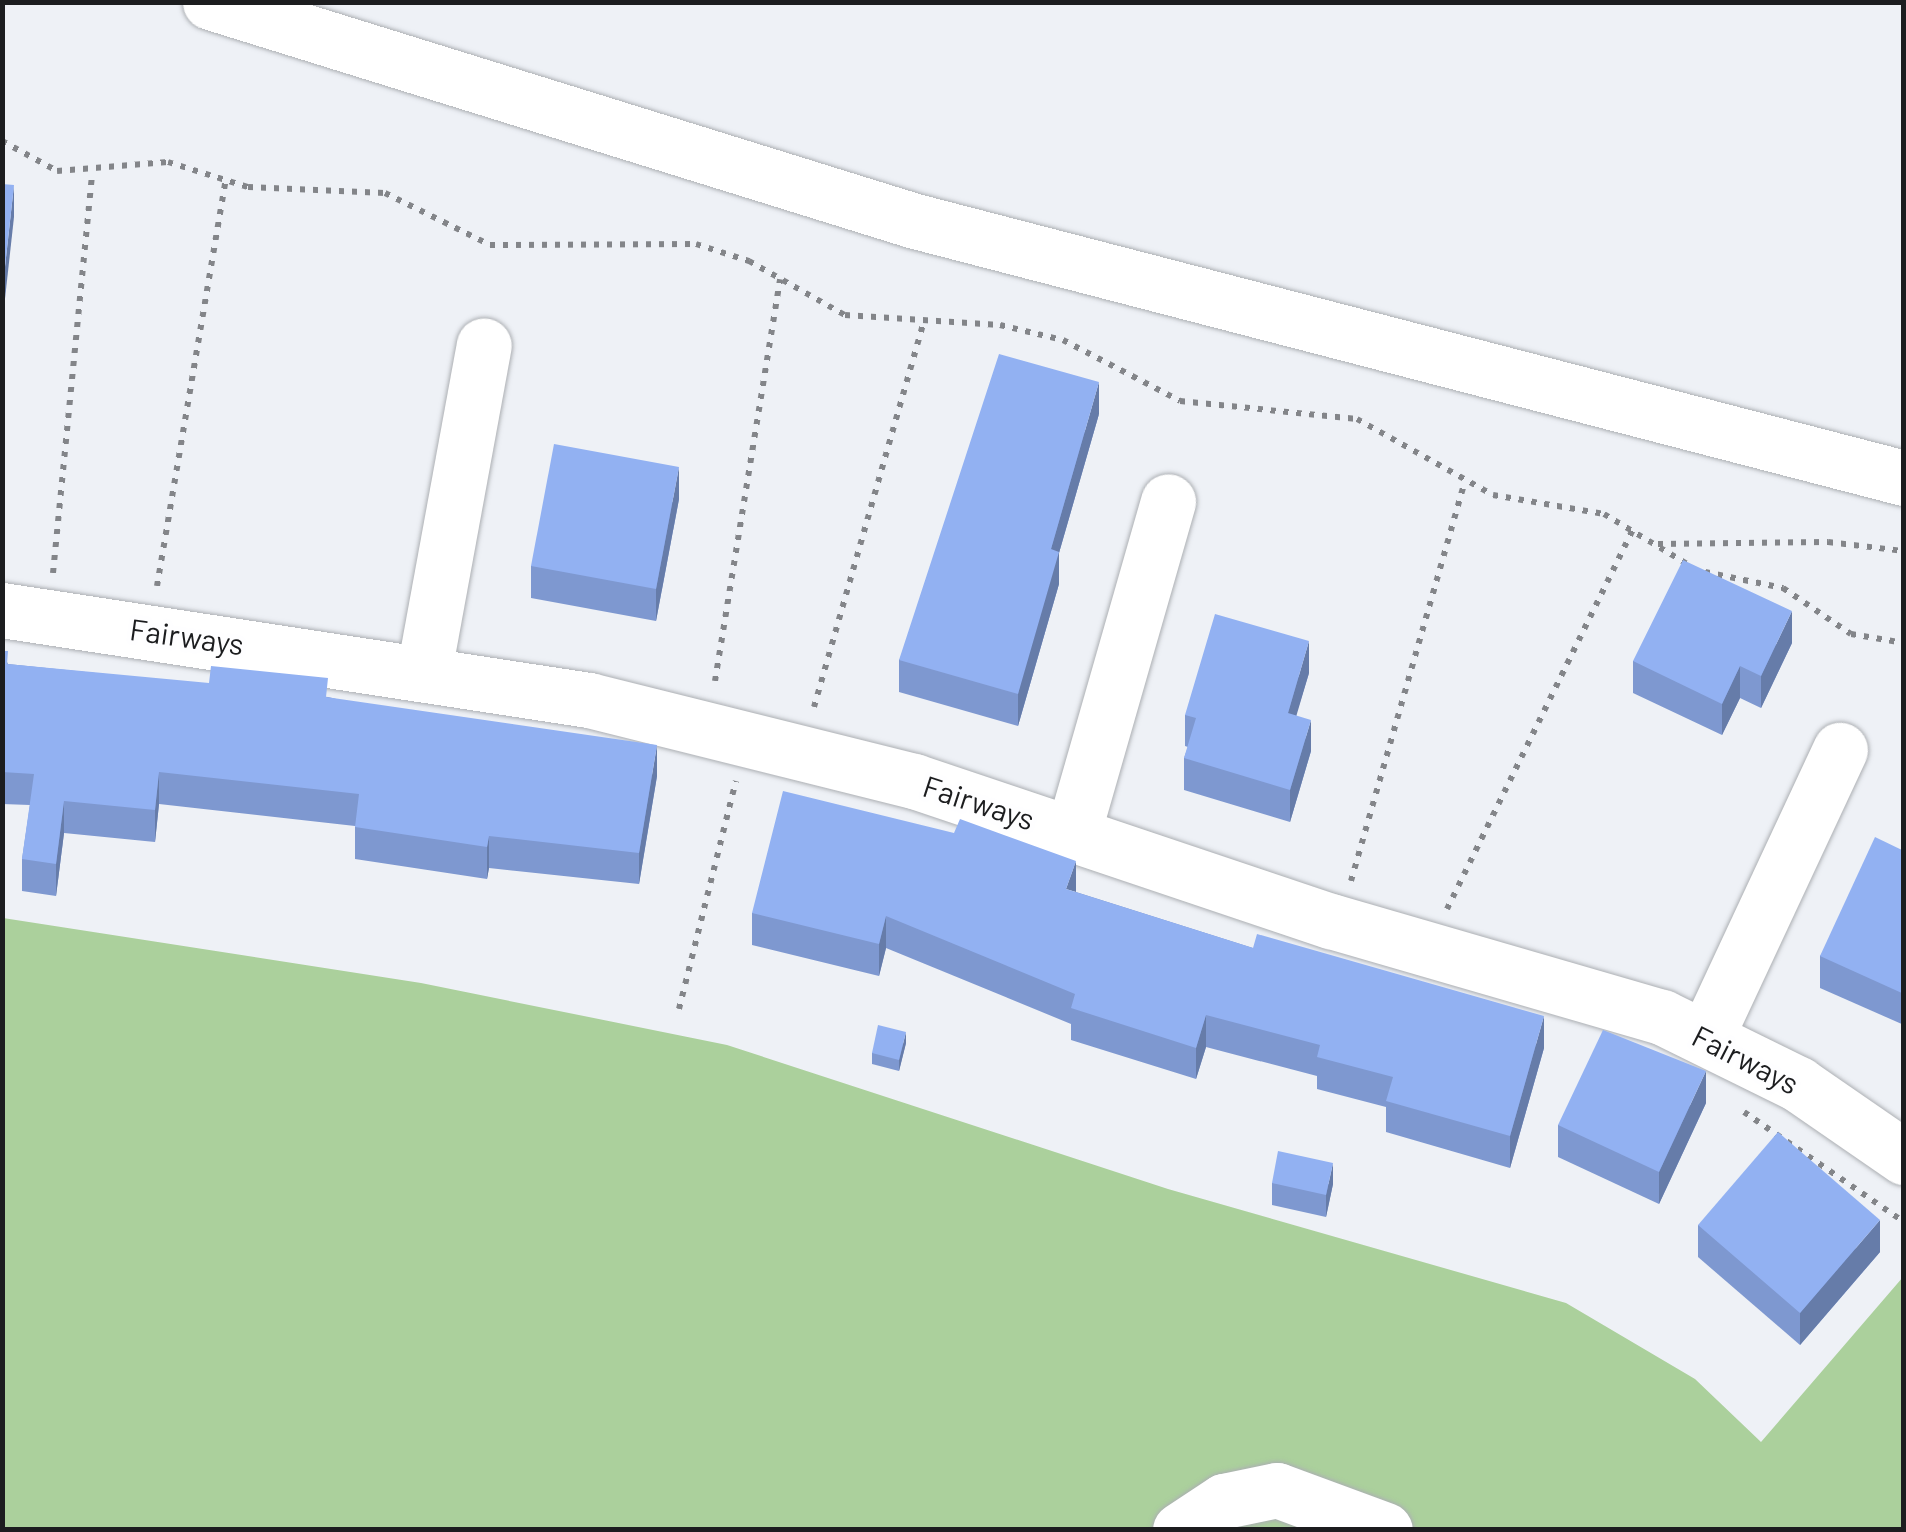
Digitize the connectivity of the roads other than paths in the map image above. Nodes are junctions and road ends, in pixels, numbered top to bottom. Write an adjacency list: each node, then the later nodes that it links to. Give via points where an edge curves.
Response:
1 (210, 2): 3 (street, via 915,220)
2 (484, 345): 6 (street)
3 (1904, 478)
4 (1168, 501): 8 (street)
5 (2, 610): 6 (street, Fairways)
6 (424, 671): 8 (street, Fairways, via 738,772)
7 (1840, 750): 9 (street)
8 (1074, 833): 9 (street, Fairways, via 1331,921 1594,993)
9 (1706, 1038): 10 (street, Fairways, via 1798,1084)
10 (1904, 1158)
11 (1180, 1530): 12 (street, via 1224,1501 1277,1490)
12 (1385, 1530)

